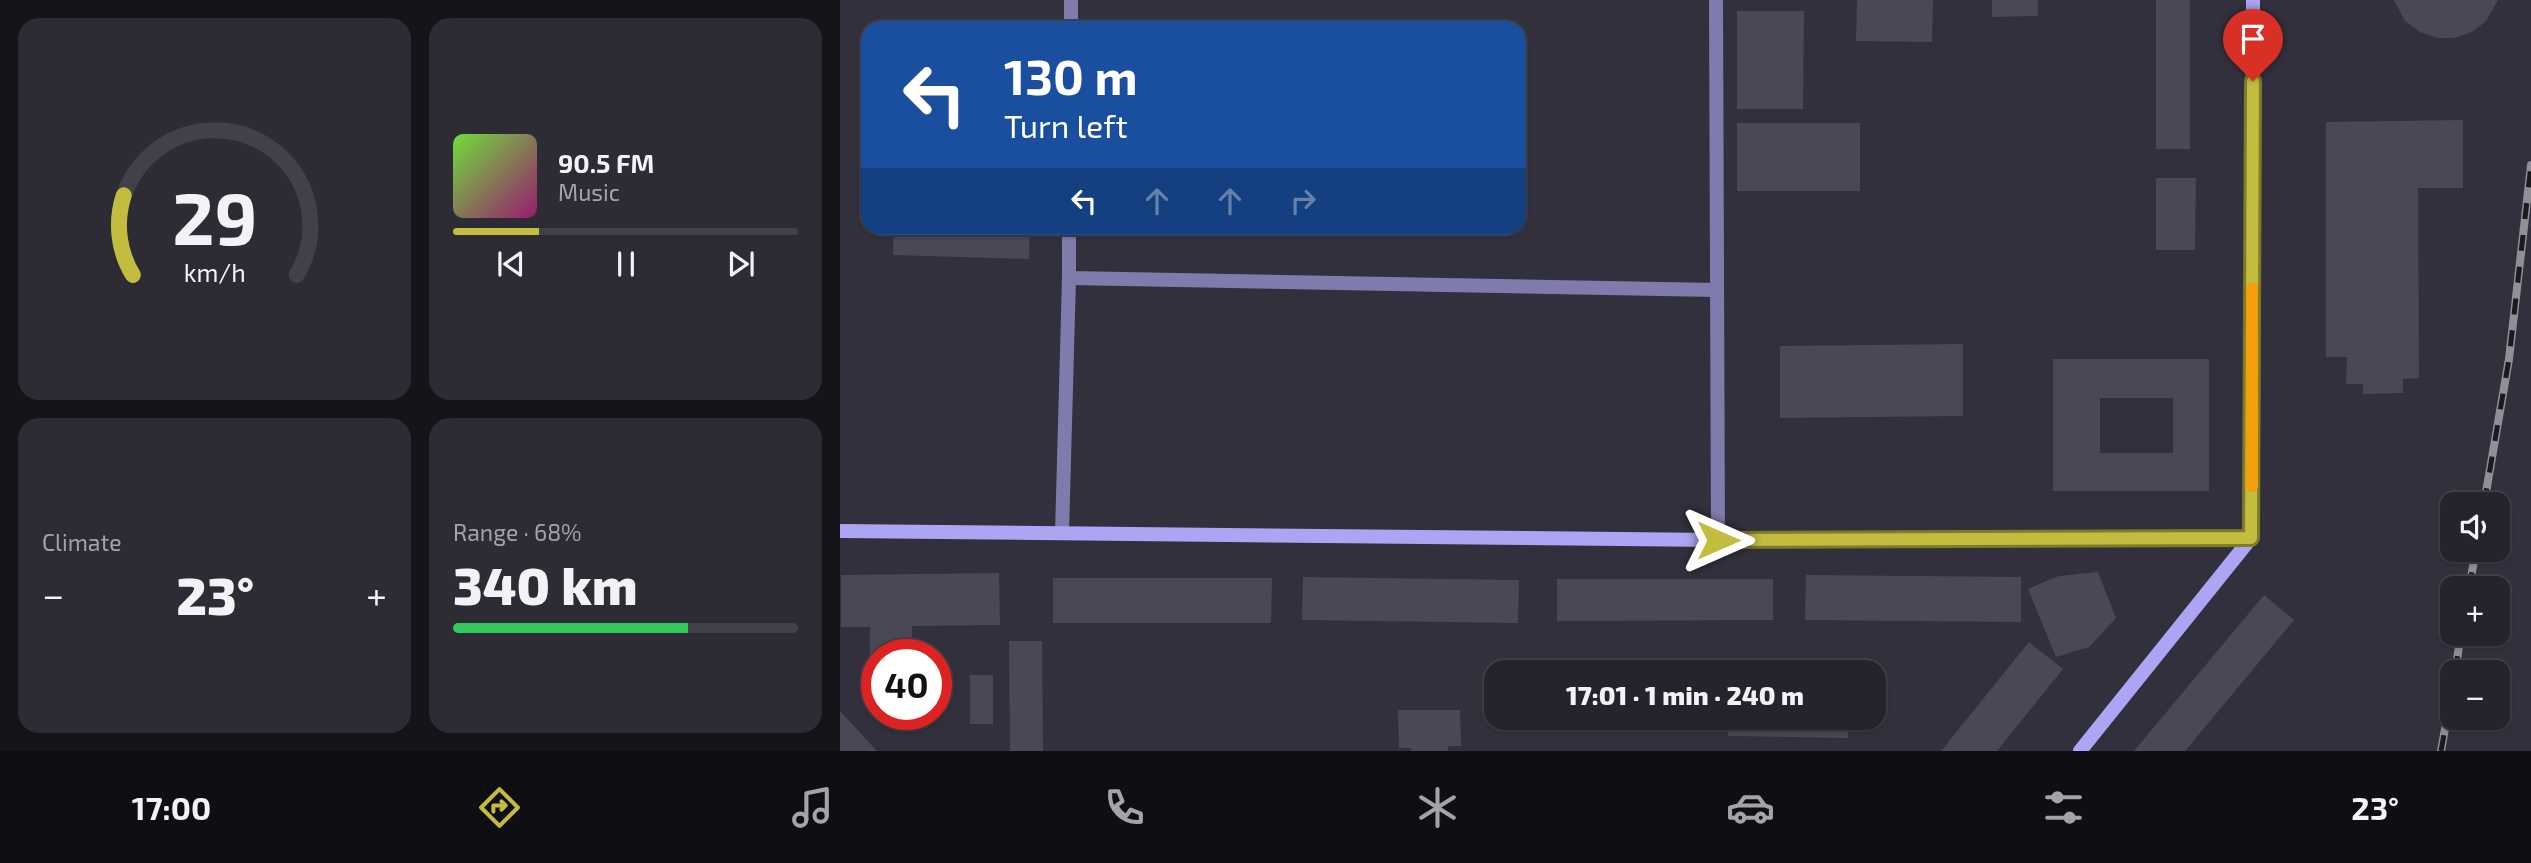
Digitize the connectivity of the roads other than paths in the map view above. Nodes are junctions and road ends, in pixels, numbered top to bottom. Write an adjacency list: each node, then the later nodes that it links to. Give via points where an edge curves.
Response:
1 (1071, 0): 4 (street)
2 (1716, 0): 7 (street)
3 (2253, 0): 10 (street)
4 (1071, 21)
5 (1069, 235): 6 (street)
6 (1069, 278): 7 (street); 9 (street)
7 (1717, 290): 11 (street)
8 (840, 531): 9 (street)
9 (1062, 533): 11 (street)
10 (2251, 538): 11 (street); 12 (street)
11 (1718, 540)
12 (2080, 751)

